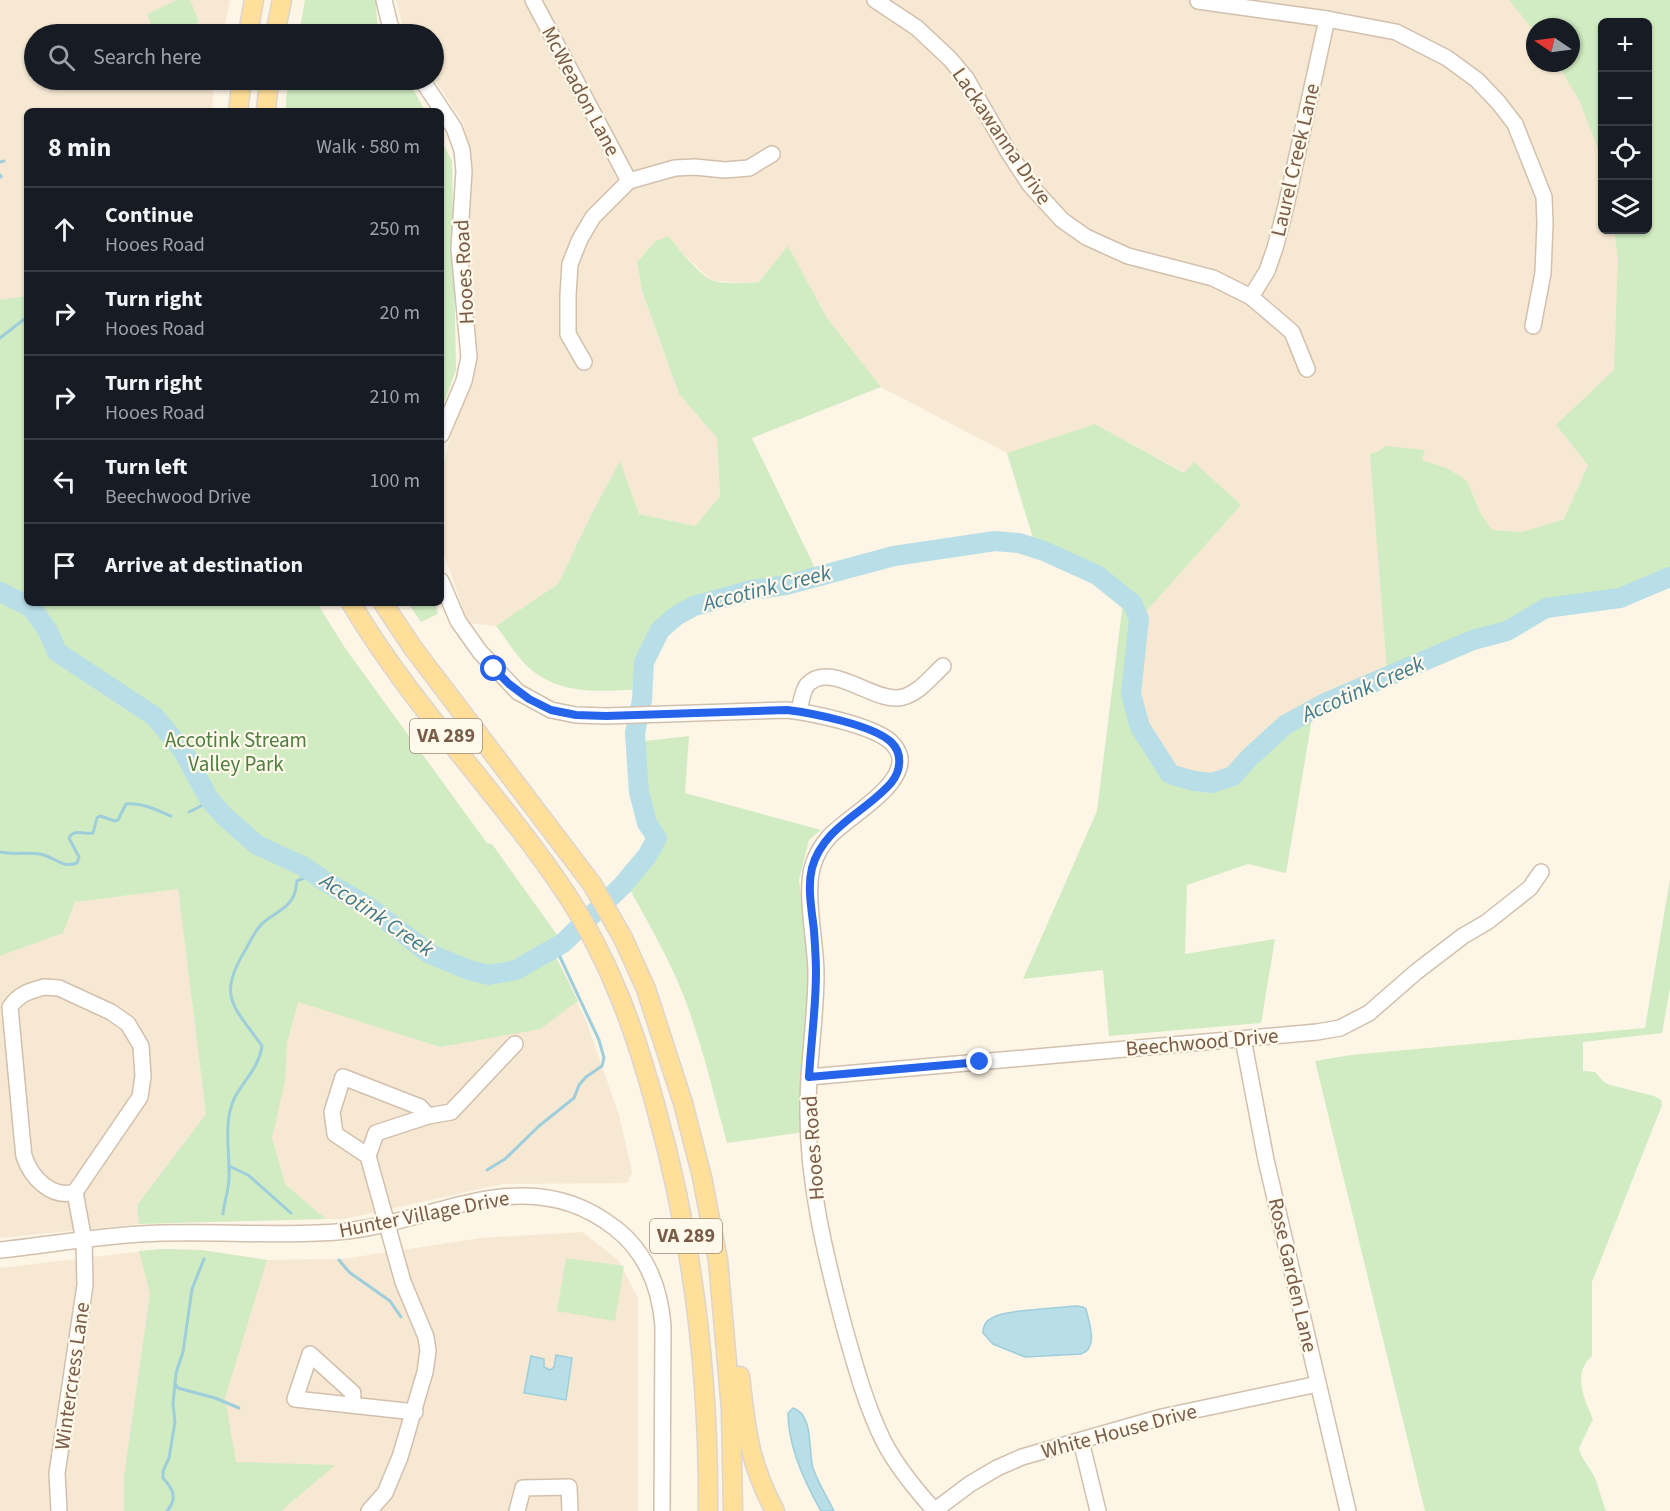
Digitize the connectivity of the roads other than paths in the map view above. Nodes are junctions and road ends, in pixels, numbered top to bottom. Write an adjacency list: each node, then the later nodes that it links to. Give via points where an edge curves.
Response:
1 (254, 0): 8 (main road)
2 (282, 0): 9 (main road)
3 (384, 0): 10 (street)
4 (533, 0): 19 (street, McWeadon Lane)
5 (875, 0): 20 (street, Lackawanna Drive, via 917,28 950,59 966,78 1030,185 1062,220 1099,244 1128,256 1213,278)
6 (1198, 2): 7 (street)
7 (1327, 19): 20 (street, Laurel Creek Lane, via 1275,248); 21 (street, via 1396,32 1447,58 1477,80 1515,124 1544,197 1543,273)
8 (250, 24)
9 (277, 24)
10 (391, 24)
11 (241, 90): 14 (main road)
12 (268, 90): 15 (main road)
13 (429, 90): 16 (street, Hooes Road)
14 (238, 108)
15 (266, 108)
16 (441, 108)
17 (444, 113): 24 (street, Hooes Road, via 462,150 459,249 469,357 464,381)
18 (772, 154): 19 (street, via 749,168 675,168)
19 (629, 182): 22 (street, via 593,217 570,264 568,334)
20 (1251, 297): 23 (street, Lackawanna Drive, via 1293,332)
21 (1533, 326)
22 (584, 362)
23 (1307, 369)
24 (444, 428)
25 (444, 589): 29 (street, Hooes Road, via 463,629 494,669 518,692 562,713 606,716)
26 (353, 606): 50 (main road, VA 289, via 394,669 578,913 609,972 630,1025 670,1159 686,1236 706,1394)
27 (385, 606): 40 (main road, VA 289, via 419,657 567,849 602,900 633,960 660,1026 684,1102)
28 (943, 666): 29 (street, via 904,697 874,694 839,679 820,679 808,685)
29 (799, 711): 33 (street, Hooes Road, via 884,737 895,746 900,760 891,783 830,836 812,868 816,975)
30 (1540, 872): 31 (street, Beechwood Drive, via 1530,888 1361,1018 1330,1030)
31 (1243, 1039): 33 (street, Beechwood Drive); 41 (street, Rose Garden Lane, via 1266,1160)
32 (515, 1044): 34 (street, via 451,1112)
33 (809, 1077): 53 (street, Hooes Road, via 814,1187 850,1347 864,1395 886,1445)
34 (428, 1116): 35 (street, via 376,1133); 35 (street, via 420,1107 343,1077 333,1112 335,1134)
35 (368, 1156): 37 (street)
36 (75, 1192): 36 (street, via 140,1097 141,1046 128,1024 111,1012 59,988 44,987 17,997 10,1007 24,1156 33,1175 44,1185 66,1195); 38 (street, Wintercress Lane)
37 (388, 1223): 38 (street, Hunter Village Drive, via 339,1232 140,1234); 43 (street, via 403,1282 426,1337 425,1372); 49 (street, Hunter Village Drive, via 468,1203 527,1195 556,1198 581,1207 629,1240 655,1283 662,1311)
38 (84, 1241): 39 (street, Hunter Village Drive); 45 (street, Wintercress Lane, via 85,1285 57,1473)
39 (0, 1250)
40 (718, 1260): 51 (main road, VA 289, via 731,1409); 52 (main road, via 736,1333 749,1449)
41 (1318, 1384): 44 (street, White House Drive, via 1162,1418); 55 (street, Rose Garden Lane)
42 (352, 1405): 43 (street)
43 (415, 1412): 46 (street, via 385,1493)
44 (1081, 1441): 53 (street, White House Drive, via 997,1468); 54 (street)
45 (59, 1511)
46 (369, 1511)
47 (517, 1511): 48 (street, via 524,1488 569,1487)
48 (570, 1511)
49 (662, 1511)
50 (708, 1511)
51 (733, 1511)
52 (775, 1511)
53 (934, 1511)
54 (1098, 1511)
55 (1348, 1511)

